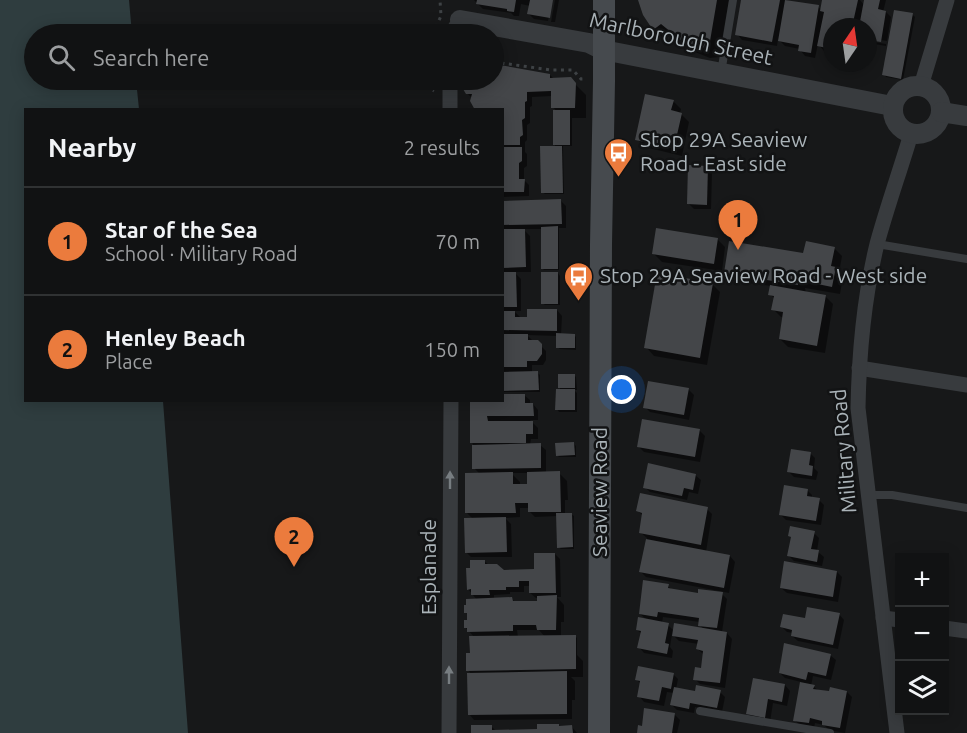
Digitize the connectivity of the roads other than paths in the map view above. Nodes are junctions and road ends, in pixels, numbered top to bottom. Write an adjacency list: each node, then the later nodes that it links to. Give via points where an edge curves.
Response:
1 (604, 0): 5 (main road, Seaview Road)
2 (733, 0): 6 (lane)
3 (947, 0): 7 (street)
4 (504, 33): 5 (street, Marlborough Street, via 589,43)
5 (603, 50): 6 (street, Marlborough Street); 27 (main road, Seaview Road)
6 (721, 73): 9 (street, Marlborough Street)
7 (921, 86): 9 (street, via 904,89); 11 (street, via 938,98)
8 (450, 90): 10 (street)
9 (892, 106): 13 (street, via 896,123)
10 (450, 108)
11 (941, 112): 12 (street); 13 (street, via 940,119 926,133)
12 (967, 116)
13 (911, 134): 14 (street, Military Road)
14 (878, 244): 15 (lane); 16 (street, Military Road)
15 (967, 259)
16 (859, 368): 17 (street); 19 (street, Military Road, via 858,408)
17 (967, 385)
18 (451, 402): 26 (street, Esplanade, one-way to 18)
19 (868, 495): 20 (lane, via 892,495); 21 (street, Military Road)
20 (967, 508)
21 (883, 618): 22 (street); 29 (street, Military Road)
22 (895, 619)
23 (949, 629): 24 (street)
24 (967, 631)
25 (700, 711): 28 (lane)
26 (449, 733)
27 (599, 733)
28 (831, 733)
29 (897, 733)

